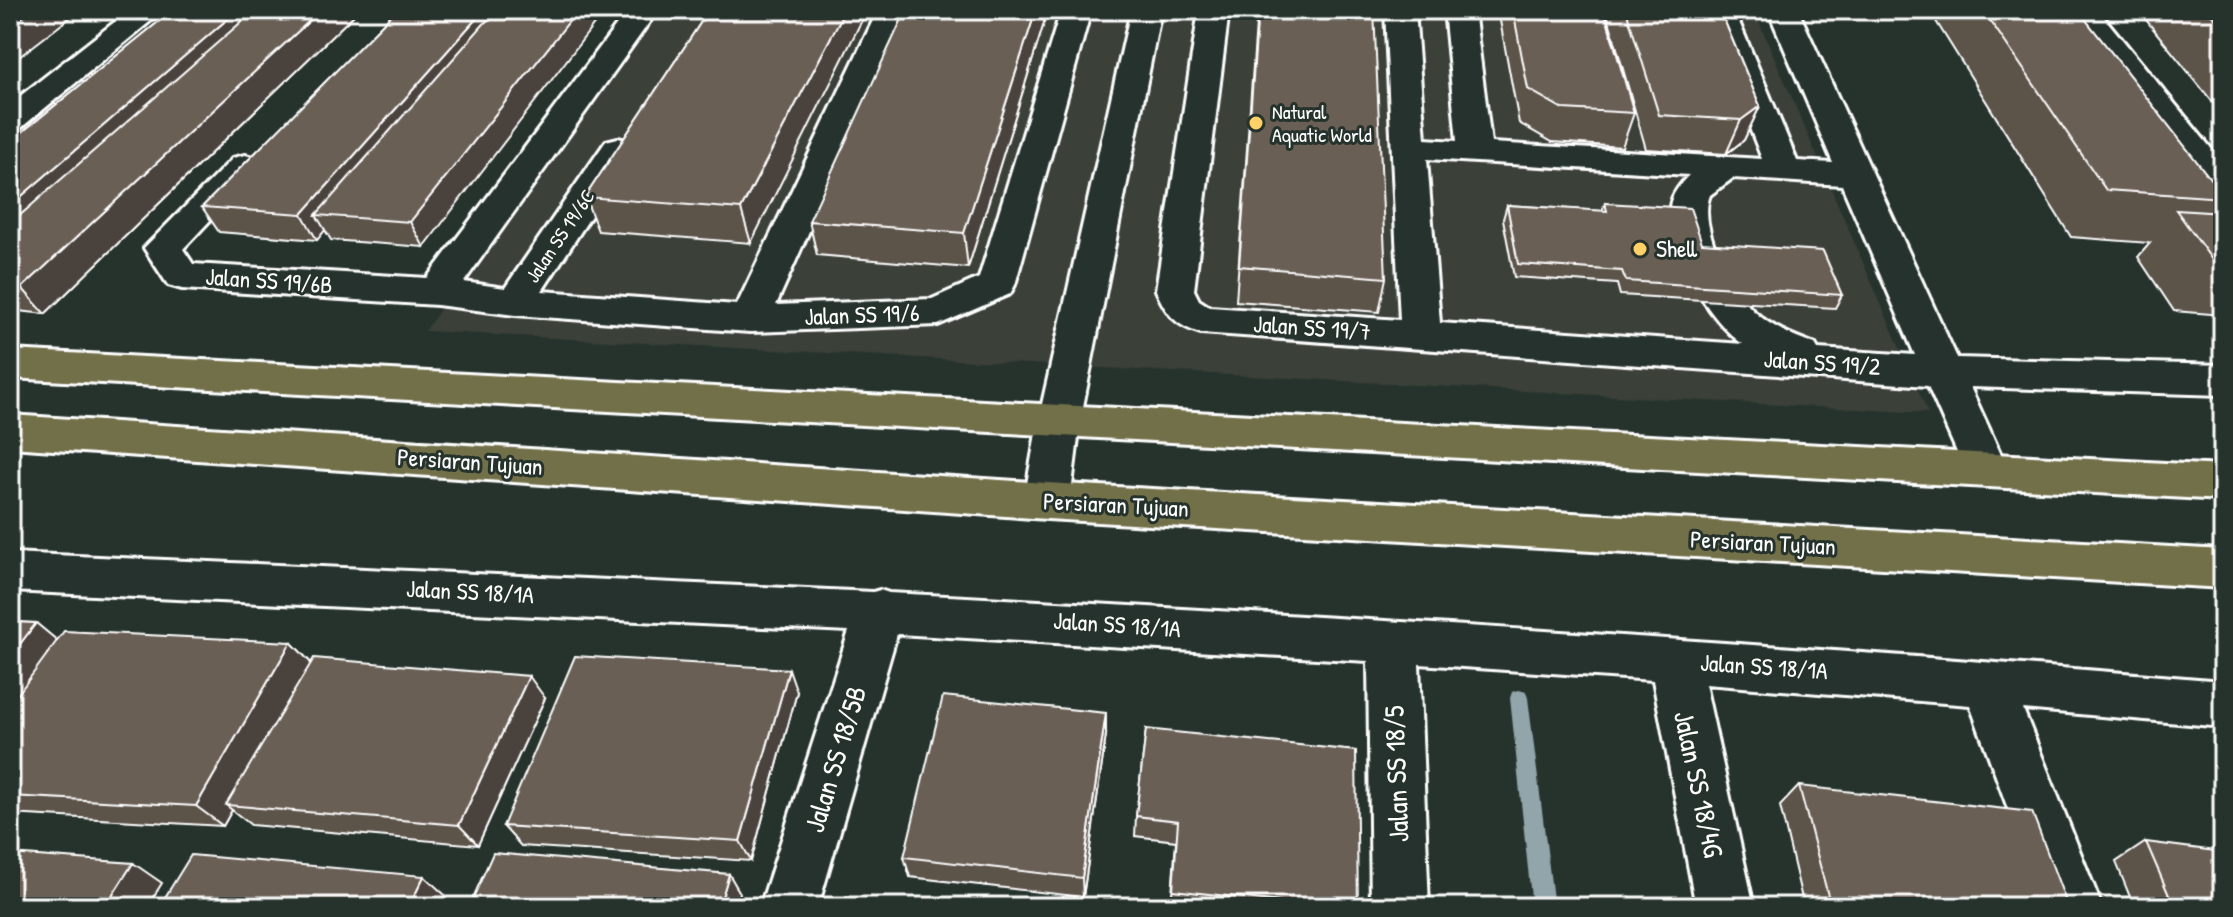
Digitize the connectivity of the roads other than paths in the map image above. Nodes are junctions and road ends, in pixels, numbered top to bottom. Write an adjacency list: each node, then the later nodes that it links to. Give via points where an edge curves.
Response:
1 (149, 10): 12 (street)
2 (643, 10): 21 (street)
3 (893, 10): 23 (street)
4 (1076, 10): 23 (street, Jalan SS 19/6, via 996,285 938,312)
5 (1146, 10): 29 (street)
6 (1214, 10): 24 (street, Jalan SS 19/7, via 1175,290 1183,308 1201,320)
7 (1459, 10): 16 (street)
8 (1719, 10): 18 (street)
9 (1783, 10): 19 (street)
10 (2082, 10): 20 (street)
11 (1391, 13): 15 (street)
12 (10, 120)
13 (635, 124): 22 (street, Jalan SS 19/6C)
14 (264, 146): 21 (street, Jalan SS 19/6B, via 163,248 182,276)
15 (1409, 148): 16 (street); 24 (street)
16 (1475, 152): 17 (street, via 1626,148)
17 (1727, 167): 18 (street); 26 (street, via 1697,186 1689,203 1689,220 1713,283 1739,321 1780,346)
18 (1784, 171): 19 (street)
19 (1856, 175): 27 (street)
20 (2223, 183)
21 (437, 292): 22 (street, Jalan SS 19/6)
22 (515, 302): 23 (street, Jalan SS 19/6)
23 (750, 319)
24 (1421, 336): 26 (street, Jalan SS 19/2)
25 (10, 364): 29 (main road)
26 (1826, 364): 27 (street, Jalan SS 19/2)
27 (1943, 372): 28 (street, Jalan SS 19/2); 31 (street)
28 (2223, 380)
29 (1059, 422): 31 (main road); 33 (street)
30 (10, 431): 33 (main road, Persiaran Tujuan)
31 (1986, 470): 32 (main road)
32 (2223, 483)
33 (1047, 501): 34 (main road, Persiaran Tujuan)
34 (2223, 569)
35 (10, 572): 36 (street, Jalan SS 18/1A)
36 (880, 610): 37 (street, Jalan SS 18/1A); 41 (street, Jalan SS 18/5B)
37 (1393, 642): 38 (street, Jalan SS 18/1A); 42 (street, Jalan SS 18/5)
38 (1674, 660): 39 (street, Jalan SS 18/1A); 43 (street, Jalan SS 18/4G)
39 (1987, 682): 40 (street, Jalan SS 18/1A); 44 (street)
40 (2223, 704)
41 (789, 907)
42 (1400, 907)
43 (1725, 907)
44 (2073, 907)

